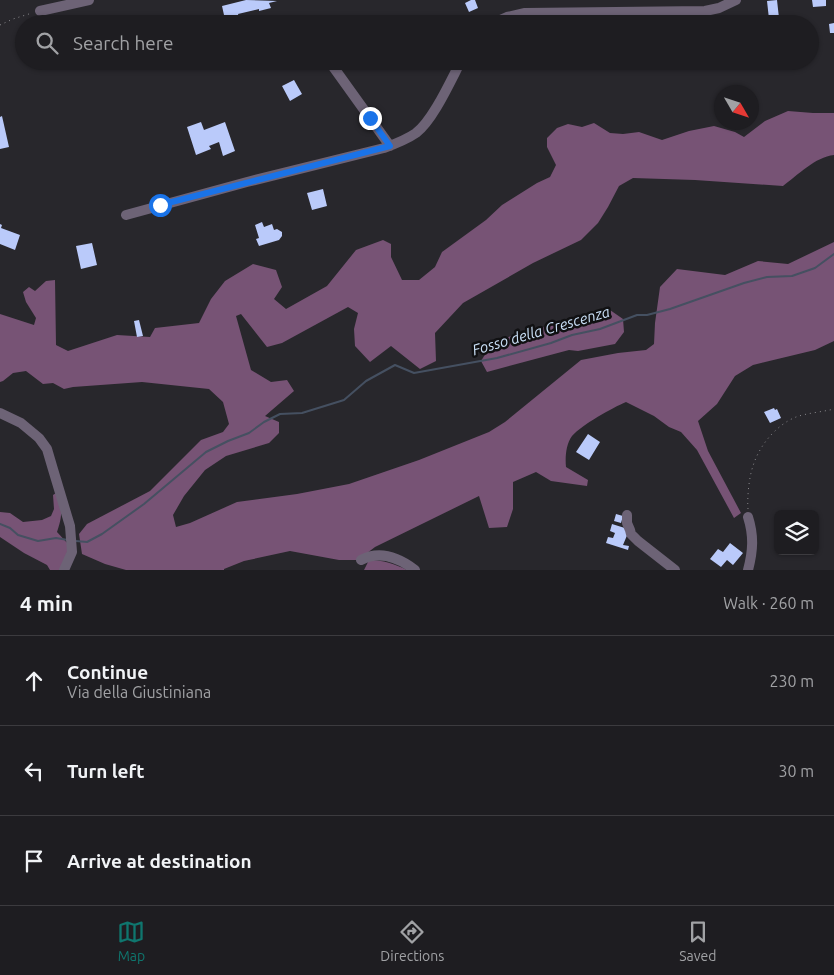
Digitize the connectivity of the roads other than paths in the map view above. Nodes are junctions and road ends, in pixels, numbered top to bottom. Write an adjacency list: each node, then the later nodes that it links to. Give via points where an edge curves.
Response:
1 (89, 0): 3 (street)
2 (736, 0): 4 (street, via 705,11)
3 (40, 11)
4 (516, 15)
5 (335, 70): 7 (street)
6 (456, 70): 7 (street, via 426,123 410,137)
7 (390, 146): 8 (street)
8 (126, 215)
9 (0, 413): 13 (street, via 21,423 39,438 46,449 70,526 72,552)
10 (627, 515): 15 (street, via 626,523 631,534)
11 (748, 517): 16 (street, via 753,541)
12 (361, 560): 14 (street, via 373,555 385,556 397,559)
13 (64, 570)
14 (414, 570)
15 (676, 570)
16 (748, 570)

